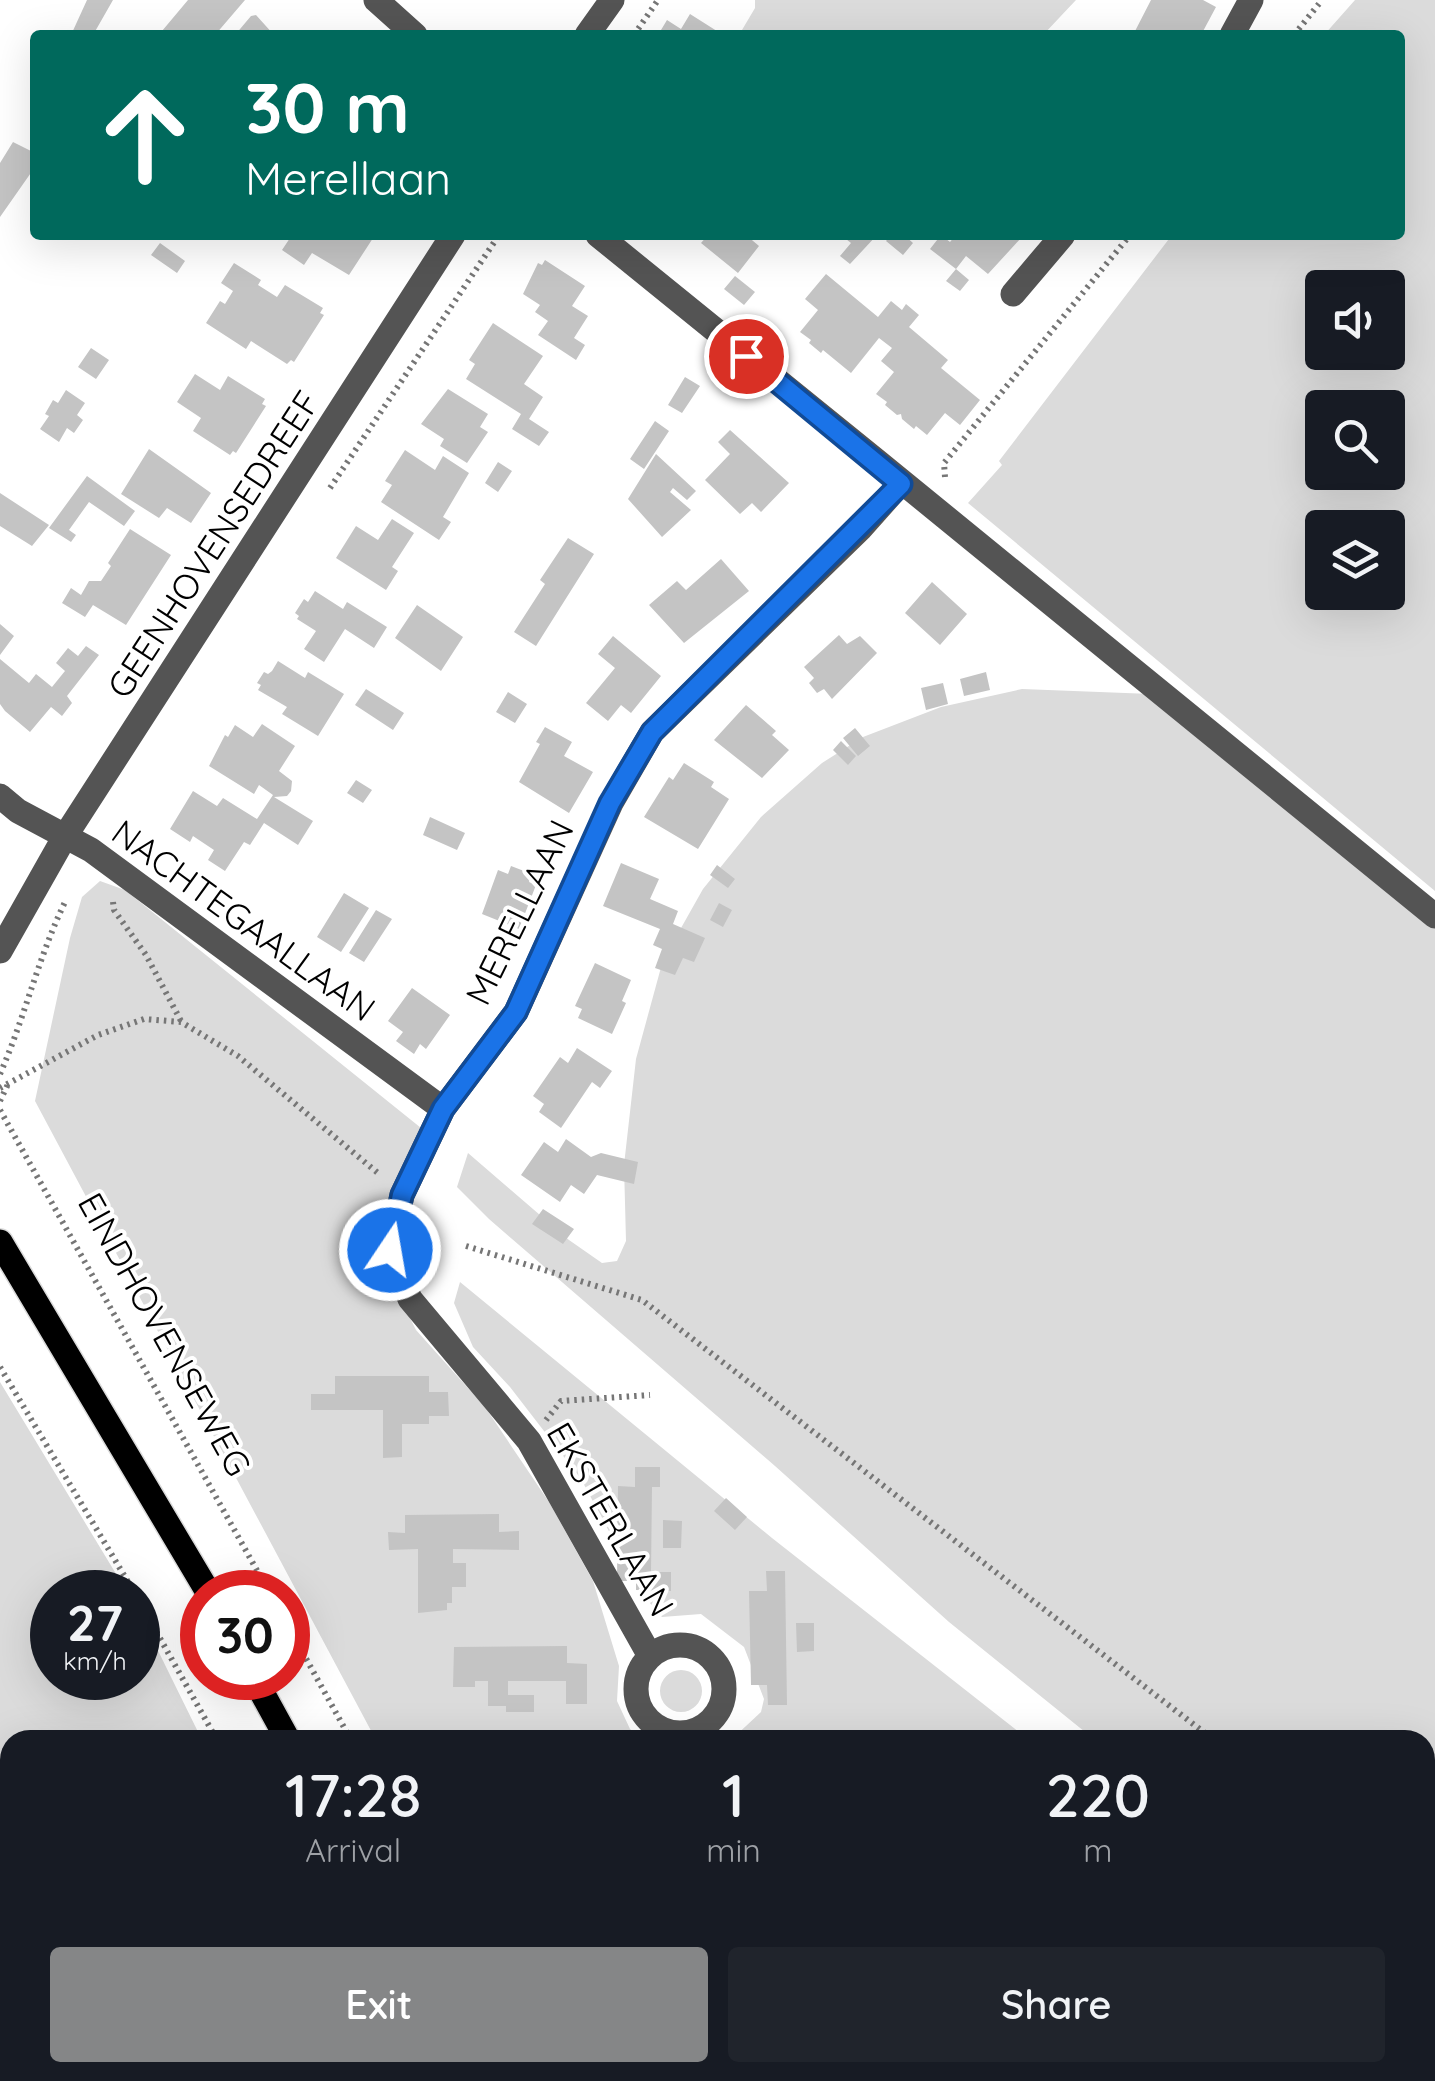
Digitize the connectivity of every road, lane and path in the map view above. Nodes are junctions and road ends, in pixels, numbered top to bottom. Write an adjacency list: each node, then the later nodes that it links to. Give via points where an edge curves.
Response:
1 (376, 0): 6 (street)
2 (612, 0): 7 (street)
3 (658, 0): 8 (path)
4 (1251, 0): 9 (street)
5 (1322, 0): 10 (path)
6 (409, 30)
7 (591, 30)
8 (637, 30)
9 (1235, 30)
10 (1298, 30)
11 (451, 240): 19 (street, GEENHOVENSEDREEF)
12 (604, 240): 17 (street)
13 (1059, 240): 15 (street)
14 (1126, 240): 16 (path, via 944,463)
15 (1014, 294)
16 (948, 482)
17 (901, 484): 23 (street); 30 (street, MERELLAAN, via 652,732 610,803 516,1012)
18 (0, 796): 19 (street, NACHTEGAALLAAN)
19 (64, 838): 20 (street, NACHTEGAALLAAN); 21 (street, GEENHOVENSEDREEF)
20 (107, 861): 26 (path, via 114,910); 30 (street, NACHTEGAALLAAN)
21 (34, 893): 24 (street, GEENHOVENSEDREEF); 25 (street, GEENHOVENSEDREEF)
22 (69, 895): 27 (path)
23 (1435, 916)
24 (0, 921)
25 (0, 950)
26 (181, 1022): 28 (path, via 144,1019); 32 (path, via 238,1056)
27 (0, 1074)
28 (4, 1086): 29 (path)
29 (0, 1101)
30 (443, 1109): 32 (street, EKSTERLAAN)
31 (0, 1110): 40 (path, EINDHOVENSEWEG)
32 (402, 1195): 37 (street, EKSTERLAAN, via 390,1250 410,1298)
33 (0, 1242): 39 (main road)
34 (466, 1246): 48 (path, via 642,1300)
35 (0, 1367): 38 (path)
36 (650, 1395): 37 (path, via 561,1401)
37 (529, 1441): 42 (street, EKSTERLAAN)
38 (121, 1570)
39 (195, 1570)
40 (257, 1570)
41 (160, 1639): 45 (path)
42 (650, 1656)
43 (310, 1666): 47 (path)
44 (266, 1700): 46 (main road)
45 (211, 1730)
46 (283, 1730)
47 (345, 1730)
48 (1201, 1730)

